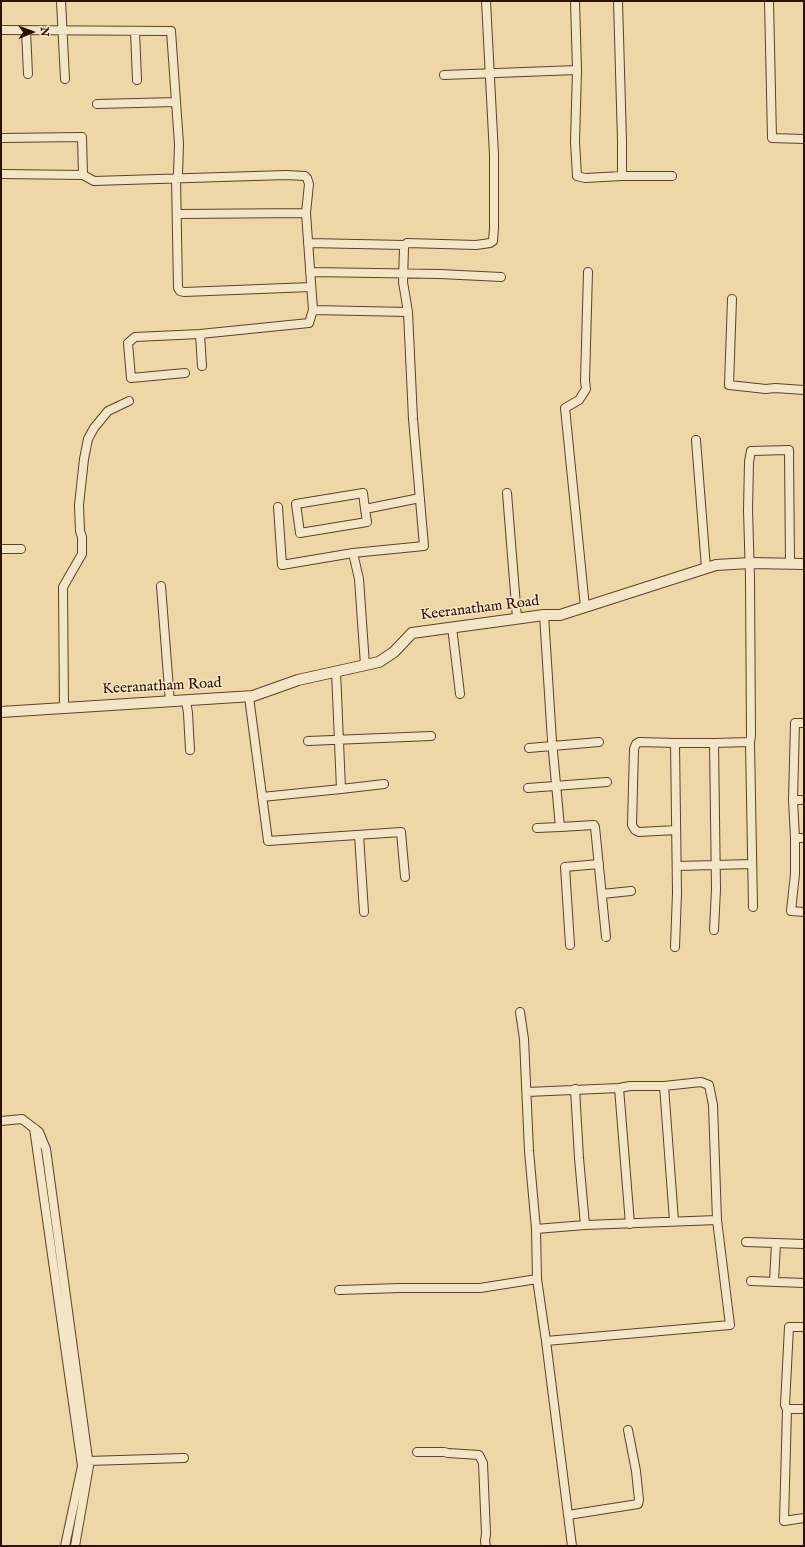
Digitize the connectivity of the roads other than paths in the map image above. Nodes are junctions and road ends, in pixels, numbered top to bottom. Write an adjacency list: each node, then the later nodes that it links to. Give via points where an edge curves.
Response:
1 (61, 1): 8 (street)
2 (486, 1): 12 (street)
3 (575, 1): 10 (street)
4 (618, 1): 22 (street)
5 (769, 1): 19 (street, via 772,138)
6 (1, 30): 7 (street)
7 (26, 31): 8 (street); 11 (street)
8 (63, 31): 9 (street); 14 (street)
9 (135, 31): 15 (street); 16 (street, via 171,31)
10 (576, 70): 12 (street); 22 (street, via 577,176)
11 (28, 74)
12 (490, 74): 13 (street); 28 (street, via 494,155 493,241 476,245)
13 (444, 75)
14 (65, 79)
15 (137, 80)
16 (176, 102): 17 (street); 24 (street, via 179,144)
17 (97, 104)
18 (1, 138): 21 (street, via 82,137)
19 (804, 139)
20 (1, 174): 21 (street)
21 (83, 175): 24 (street, via 94,181)
22 (622, 176): 23 (street)
23 (672, 176)
24 (176, 178): 25 (street, via 305,176 309,184); 26 (street)
25 (306, 213): 26 (street); 27 (street)
26 (177, 214): 33 (street, via 180,291)
27 (308, 243): 28 (street); 29 (street)
28 (405, 244): 31 (street)
29 (310, 272): 31 (street); 33 (street)
30 (588, 272): 55 (street, via 586,389 579,400 565,408)
31 (404, 274): 32 (street); 36 (street)
32 (501, 276)
33 (311, 287): 35 (street)
34 (732, 299): 40 (street, via 729,386)
35 (313, 310): 36 (street); 37 (street, via 309,323)
36 (408, 312): 44 (street)
37 (200, 334): 38 (street); 39 (street, via 135,337 128,343 131,378)
38 (202, 366)
39 (185, 373)
40 (804, 390)
41 (129, 401): 65 (street, via 108,411 88,439 79,505 82,554 63,587)
42 (696, 440): 53 (street)
43 (507, 493): 57 (street)
44 (420, 498): 46 (street); 49 (street, via 424,546)
45 (278, 507): 49 (street, via 282,565)
46 (365, 509): 46 (street, via 363,493 296,504 300,533 367,522)
47 (1, 549): 48 (street)
48 (21, 549)
49 (353, 554): 59 (street, via 358,579)
50 (750, 563): 51 (street, Keeranatham Road); 51 (street, via 748,510 751,451 789,450); 53 (street, Keeranatham Road); 72 (street)
51 (790, 564): 52 (street, Keeranatham Road)
52 (804, 564)
53 (706, 568): 55 (street, Keeranatham Road)
54 (161, 586): 64 (street)
55 (585, 607): 56 (street, Keeranatham Road, via 560,614)
56 (544, 615): 57 (street, Keeranatham Road); 75 (street)
57 (517, 618): 58 (street, Keeranatham Road)
58 (452, 627): 59 (street, Keeranatham Road, via 412,633 394,652 379,662); 61 (street)
59 (366, 665): 60 (street, Keeranatham Road)
60 (336, 671): 62 (street, Keeranatham Road, via 298,680); 69 (street)
61 (460, 694)
62 (249, 697): 63 (street, Keeranatham Road); 83 (street)
63 (186, 701): 64 (street, Keeranatham Road); 77 (street)
64 (170, 702): 65 (street, Keeranatham Road)
65 (64, 708): 66 (street, Keeranatham Road)
66 (1, 712)
67 (804, 723): 84 (street, via 795,723)
68 (431, 736): 69 (street)
69 (339, 739): 70 (street); 82 (street)
70 (308, 741)
71 (599, 742): 75 (street)
72 (750, 742): 74 (street); 94 (street)
73 (675, 743): 74 (street); 88 (street); 88 (street, via 636,744 632,825 639,832)
74 (714, 743): 93 (street)
75 (552, 746): 76 (street); 80 (street)
76 (529, 748)
77 (190, 750)
78 (608, 782): 80 (street)
79 (384, 784): 82 (street)
80 (556, 786): 81 (street); 86 (street)
81 (528, 788)
82 (340, 789): 83 (street)
83 (262, 797): 89 (street, via 268,841)
84 (793, 800): 85 (street); 90 (street)
85 (804, 800)
86 (560, 827): 87 (street); 92 (street, via 594,825)
87 (537, 828)
88 (676, 830): 95 (street)
89 (359, 835): 98 (street, via 401,832); 102 (street)
90 (795, 838): 91 (street); 96 (street)
91 (804, 838)
92 (599, 864): 100 (street); 106 (street, via 565,867)
93 (715, 864): 94 (street); 95 (street); 104 (street)
94 (752, 864): 101 (street)
95 (676, 866): 107 (street)
96 (795, 874): 97 (street); 103 (street, via 791,911)
97 (804, 874)
98 (405, 877)
99 (631, 891): 100 (street)
100 (602, 894): 105 (street)
101 (753, 907)
102 (364, 912)
103 (804, 912)
104 (714, 930)
105 (606, 937)
106 (570, 945)
107 (676, 947)
108 (520, 1012): 112 (street)
109 (664, 1086): 110 (street); 115 (street, via 696,1082 709,1085 713,1105); 116 (street)
110 (619, 1088): 111 (street); 117 (street)
111 (575, 1089): 112 (street); 118 (street)
112 (527, 1092): 119 (street)
113 (1, 1121): 114 (street, via 22,1119)
114 (34, 1128): 135 (street, via 46,1149); 138 (street, via 82,1466)
115 (717, 1220): 116 (street); 129 (street, via 730,1325)
116 (674, 1221): 117 (street)
117 (630, 1224): 118 (street)
118 (585, 1225): 119 (street)
119 (536, 1229): 123 (street)
120 (746, 1242): 121 (street)
121 (776, 1243): 122 (street); 125 (street)
122 (804, 1244)
123 (537, 1279): 127 (street, via 480,1288); 129 (street)
124 (751, 1281): 125 (street)
125 (774, 1282): 126 (street)
126 (804, 1283)
127 (339, 1290)
128 (804, 1328): 130 (street, via 789,1327 785,1405)
129 (546, 1341): 136 (street)
130 (787, 1409): 131 (street); 137 (street, via 784,1521)
131 (804, 1409)
132 (628, 1430): 136 (street, via 636,1471 638,1504)
133 (417, 1452): 140 (street, via 479,1455 483,1463)
134 (184, 1458): 135 (street)
135 (88, 1461): 139 (street, via 88,1480)
136 (568, 1515): 141 (street)
137 (804, 1518)
138 (65, 1546)
139 (75, 1546)
140 (486, 1546)
141 (572, 1546)

